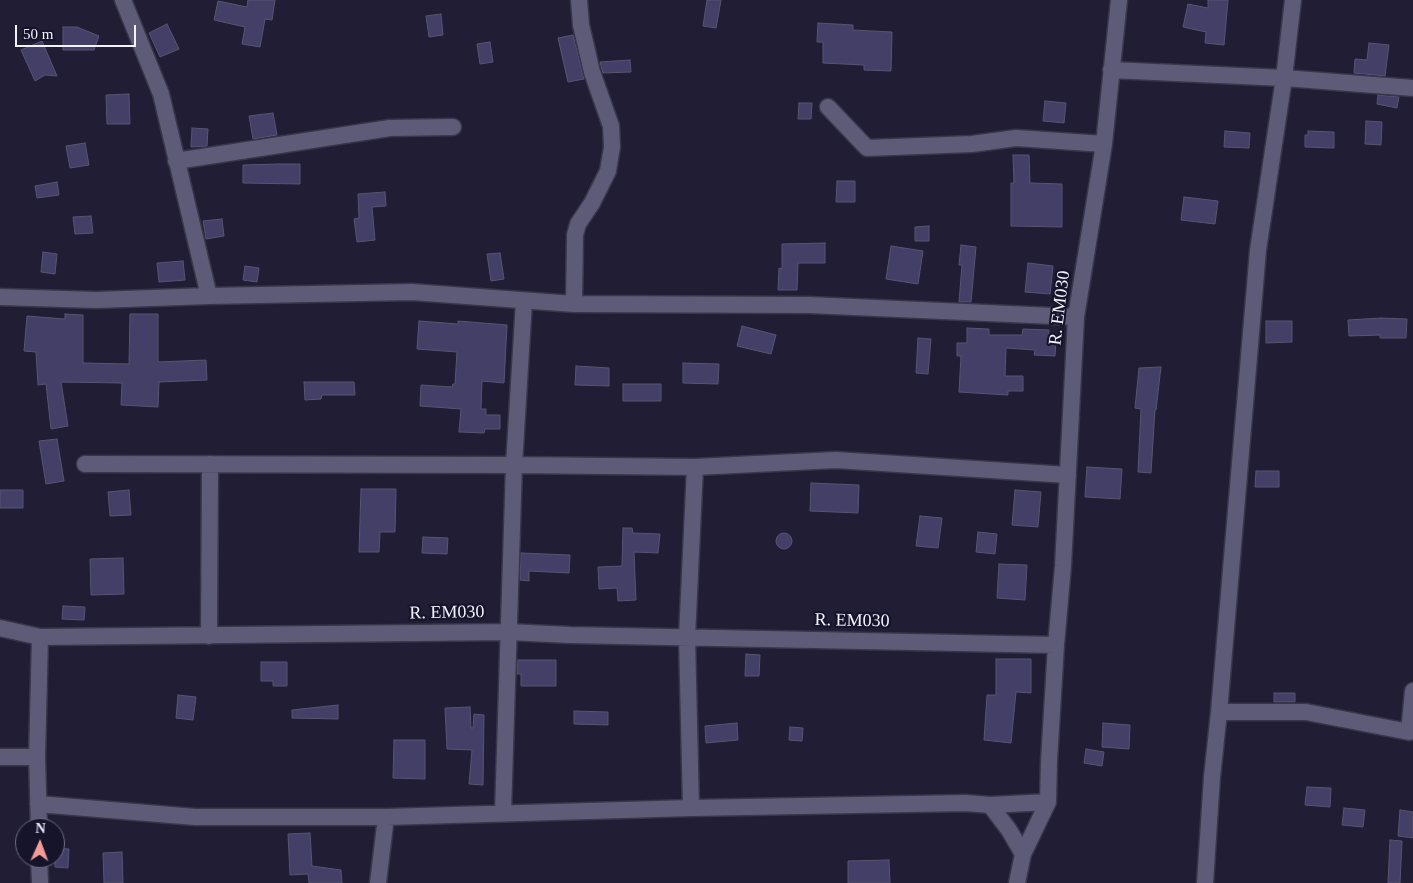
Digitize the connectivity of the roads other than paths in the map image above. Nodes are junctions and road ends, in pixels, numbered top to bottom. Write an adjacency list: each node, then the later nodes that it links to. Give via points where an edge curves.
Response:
1 (123, 0): 11 (street, via 161,94)
2 (579, 0): 15 (street, via 592,72 611,126 612,147 608,172 576,230)
3 (1119, 0): 5 (street, R. EM030)
4 (1293, 0): 6 (street)
5 (1111, 70): 6 (street); 10 (street, R. EM030)
6 (1284, 78): 7 (street); 29 (street, via 1258,250)
7 (1413, 88)
8 (828, 108): 10 (street, via 867,148 947,146 1016,138)
9 (453, 127): 11 (street, via 390,128)
10 (1104, 144): 16 (street, R. EM030)
11 (176, 161): 12 (street)
12 (209, 296): 13 (street, via 96,300); 14 (street, via 412,292)
13 (0, 298)
14 (524, 302): 15 (street); 19 (street)
15 (574, 304): 16 (street, via 809,305)
16 (1076, 317): 21 (street, R. EM030)
17 (85, 464): 18 (street)
18 (210, 464): 19 (street); 25 (street)
19 (514, 465): 20 (street); 23 (street)
20 (695, 467): 21 (street, via 836,460); 26 (street)
21 (1068, 475): 27 (street, R. EM030)
22 (0, 628): 24 (street, R. EM030)
23 (509, 632): 25 (street, R. EM030); 26 (street, R. EM030); 37 (street)
24 (40, 636): 25 (street, R. EM030); 32 (street)
25 (209, 636)
26 (687, 637): 27 (street, R. EM030); 36 (street)
27 (1056, 645): 33 (street)
28 (1413, 691): 30 (street)
29 (1219, 712): 30 (street, via 1306,712); 45 (street)
30 (1411, 732)
31 (0, 757): 32 (street)
32 (37, 757): 34 (street)
33 (1048, 802): 35 (street); 40 (street)
34 (38, 804): 38 (street, via 195,817); 39 (street)
35 (990, 805): 36 (street); 40 (street)
36 (691, 808): 37 (street)
37 (503, 812): 38 (street)
38 (386, 817): 43 (street)
39 (39, 818)
40 (1022, 854): 44 (street)
41 (39, 868): 42 (street)
42 (40, 883)
43 (378, 883)
44 (1017, 883)
45 (1205, 883)

